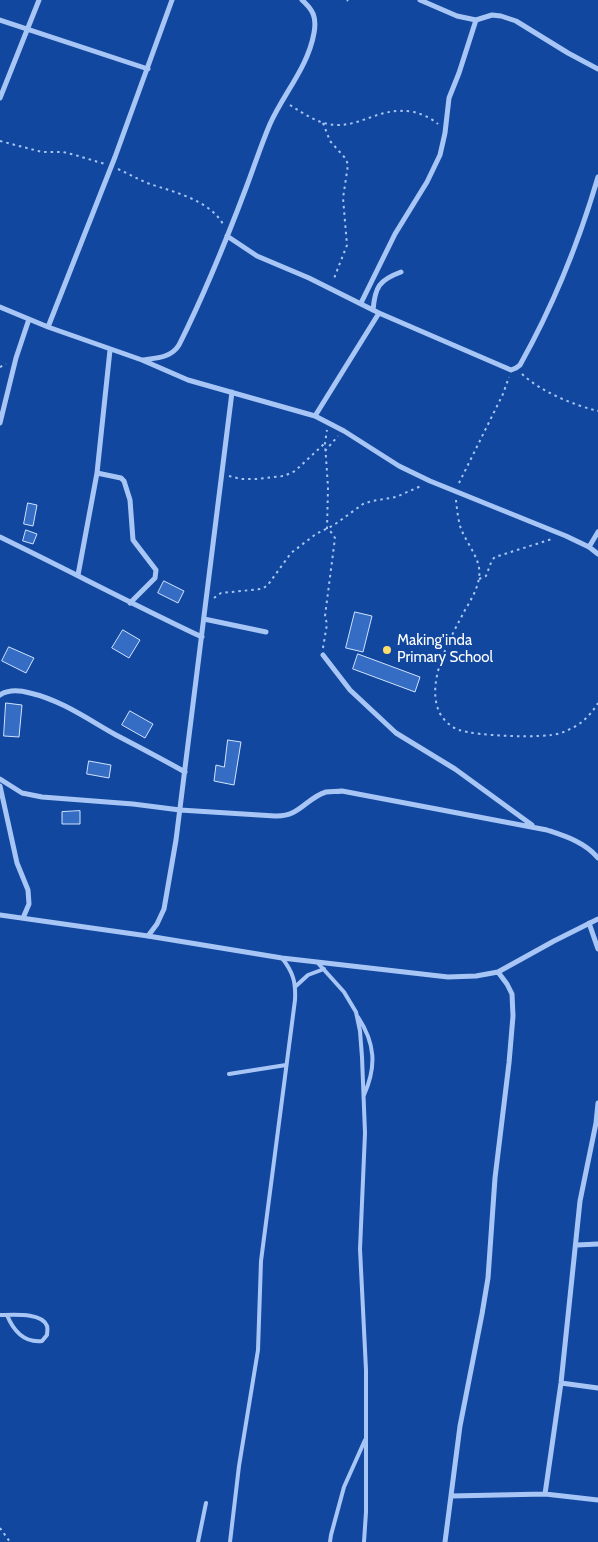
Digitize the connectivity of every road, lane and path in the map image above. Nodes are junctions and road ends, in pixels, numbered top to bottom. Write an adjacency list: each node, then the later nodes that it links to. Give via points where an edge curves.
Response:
1 (39, 0): 7 (street)
2 (172, 0): 8 (street)
3 (302, 0): 11 (street, via 314,14 314,33 304,64)
4 (420, 0): 6 (street, via 457,16)
5 (0, 20): 7 (street)
6 (476, 20): 9 (street, via 492,15 516,21); 13 (street, via 449,98)
7 (26, 28): 8 (street); 10 (street)
8 (148, 69): 15 (street)
9 (598, 69)
10 (0, 98)
11 (282, 100): 12 (path); 17 (street)
12 (323, 123): 13 (path, via 351,124 381,113 404,110 423,114); 19 (path, via 330,141 348,165 343,198 347,245)
13 (445, 132): 20 (street, via 435,167 395,234)
14 (0, 141): 15 (path, via 42,152 69,153)
15 (111, 166): 17 (path, via 197,202 222,222); 25 (street)
16 (598, 177): 28 (street, via 569,262 529,348)
17 (227, 236): 19 (street, via 257,256); 27 (street, via 175,352)
18 (401, 272): 22 (street, via 382,281 374,298)
19 (330, 288): 20 (street)
20 (360, 303): 22 (street)
21 (0, 307): 24 (street)
22 (373, 310): 23 (street)
23 (379, 313): 28 (street); 31 (street)
24 (28, 318): 25 (street); 32 (street)
25 (48, 327): 26 (street)
26 (110, 350): 27 (street); 37 (street)
27 (142, 360): 29 (street, via 188,380)
28 (514, 369): 30 (path, via 557,396); 40 (path)
29 (232, 392): 31 (street); 38 (street)
30 (598, 411)
31 (315, 416): 33 (street)
32 (0, 423)
33 (329, 424): 34 (street); 35 (path)
34 (344, 431): 36 (path); 39 (street, via 399,466)
35 (325, 444): 36 (path); 38 (path, via 295,471 284,476 256,479)
36 (325, 451): 41 (path, via 328,487)
37 (97, 473): 47 (street); 49 (street, via 121,478 124,482 130,500 133,540 156,570 154,578)
38 (222, 474): 50 (street)
39 (430, 481): 40 (street); 41 (path, via 405,494 363,504)
40 (456, 492): 43 (street); 48 (path, via 460,528 478,561)
41 (326, 529): 50 (path, via 291,553 267,586 221,594); 54 (path, via 335,538)
42 (598, 532): 45 (street)
43 (566, 536): 45 (street); 48 (path, via 495,556 486,576)
44 (0, 537): 47 (street)
45 (589, 547): 46 (street)
46 (598, 554)
47 (78, 576): 49 (street)
48 (479, 579): 56 (path, via 439,668 438,710 448,724 459,730 484,734 524,737 558,734 589,716)
49 (130, 603): 53 (street)
50 (206, 604): 51 (street)
51 (204, 620): 52 (street); 53 (street)
52 (266, 632)
53 (202, 637): 57 (street)
54 (323, 655): 61 (street, via 350,690 396,733 455,769)
55 (0, 695): 57 (street, via 15,690 45,698)
56 (598, 703)
57 (185, 772): 60 (street)
58 (0, 779): 60 (street, via 32,796)
59 (0, 786): 64 (street, via 17,863 28,890 28,904)
60 (180, 810): 61 (street, via 285,816 326,792 342,791); 67 (street, via 164,909)
61 (535, 827): 62 (street, via 576,841)
62 (598, 858)
63 (0, 915): 64 (street)
64 (22, 918): 67 (street)
65 (598, 919): 66 (street)
66 (589, 923): 68 (street); 72 (street)
67 (148, 936): 69 (street)
68 (598, 949)
69 (282, 958): 70 (street); 73 (lane, via 290,968)
70 (317, 962): 71 (lane); 72 (street, via 448,977)
71 (324, 968): 73 (lane, via 308,975); 74 (lane)
72 (498, 972): 88 (street, via 512,994 509,1063 495,1178 488,1278 460,1426)
73 (296, 986): 75 (lane)
74 (356, 1012): 77 (lane); 77 (lane, via 367,1031 373,1065)
75 (286, 1065): 76 (lane); 94 (lane, via 261,1261 258,1350)
76 (229, 1074)
77 (363, 1097): 86 (lane, via 365,1133 360,1248)
78 (598, 1103): 79 (street)
79 (597, 1123): 80 (street, via 580,1201)
80 (577, 1244): 81 (street); 84 (street)
81 (598, 1244)
82 (0, 1315): 83 (lane)
83 (7, 1315): 83 (lane, via 26,1315 42,1320 47,1326 47,1335 42,1341 35,1342 23,1337 12,1327)
84 (560, 1382): 85 (street); 87 (street)
85 (598, 1388)
86 (366, 1438): 95 (lane, via 344,1487); 96 (lane)
87 (545, 1494): 88 (street); 89 (street)
88 (451, 1496): 97 (street)
89 (598, 1500)
90 (206, 1504): 93 (lane)
91 (0, 1528): 92 (path)
92 (10, 1542)
93 (198, 1542)
94 (230, 1542)
95 (330, 1542)
96 (364, 1542)
97 (445, 1542)

